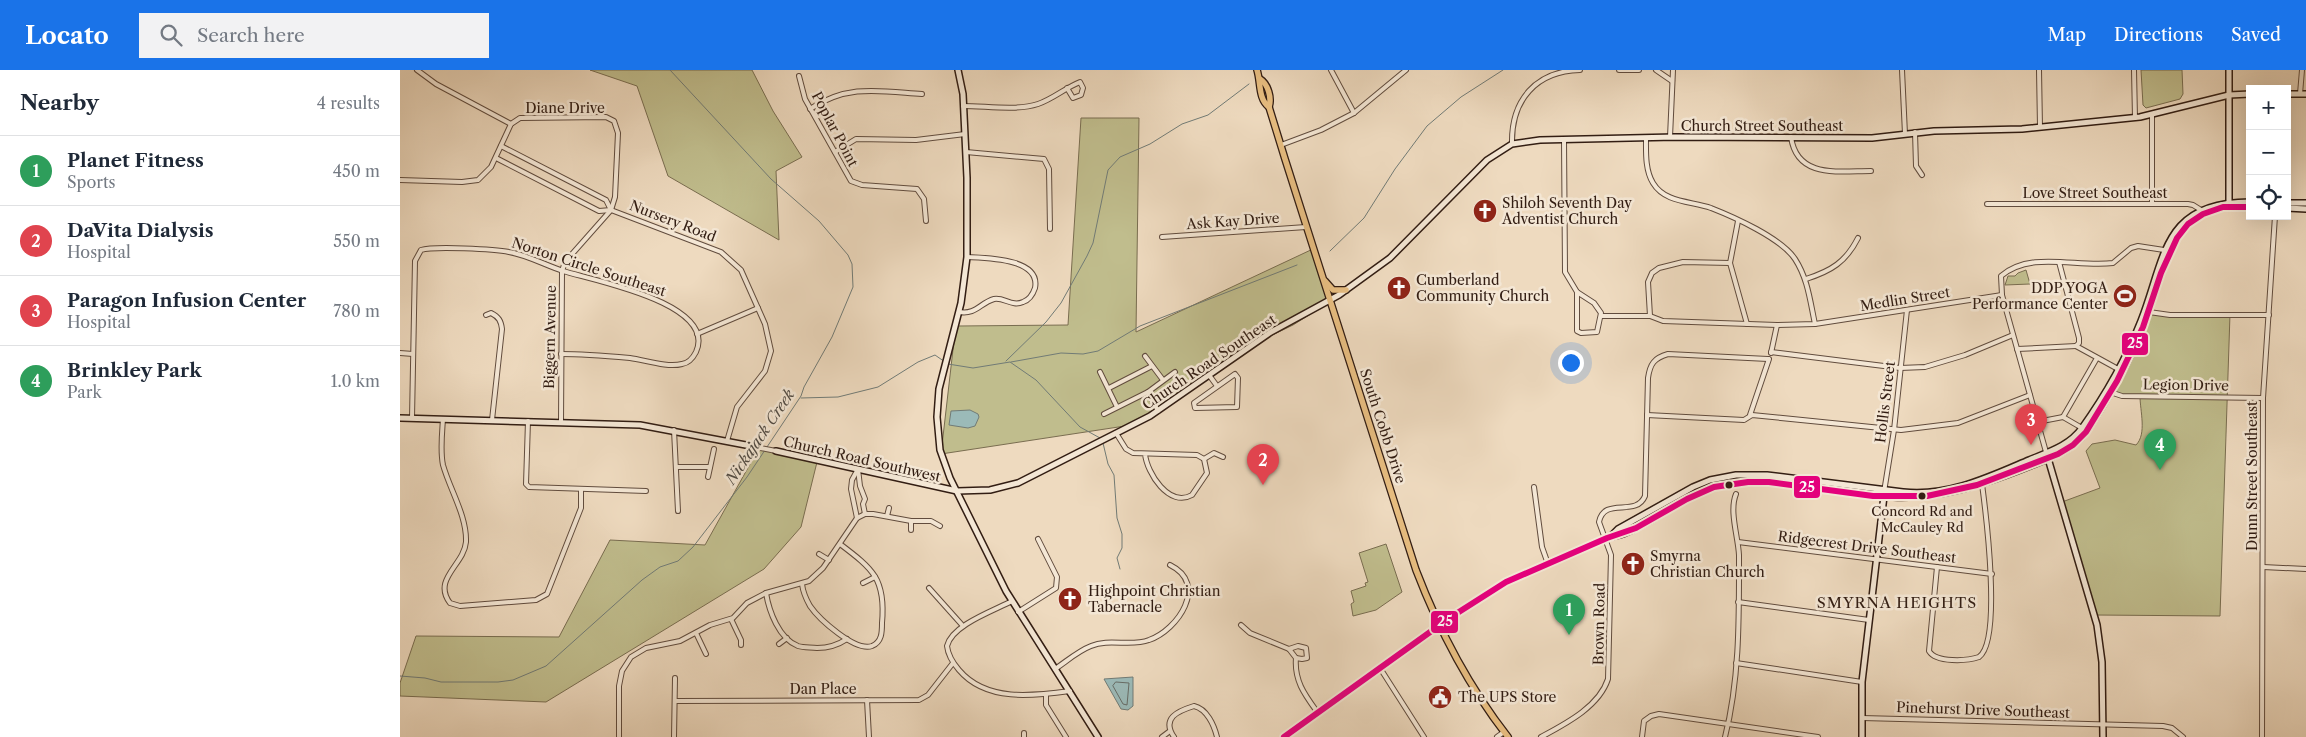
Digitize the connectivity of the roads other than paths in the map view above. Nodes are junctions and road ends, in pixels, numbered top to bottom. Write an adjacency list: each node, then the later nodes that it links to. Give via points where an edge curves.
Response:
1 (418, 70): 28 (street, via 436,84)
2 (958, 70): 23 (street)
3 (1257, 70): 38 (main road, South Cobb Drive, via 1265,82)
4 (1332, 70): 25 (street)
5 (1406, 70): 25 (street)
6 (1580, 70): 37 (street, via 1557,73 1543,79 1525,94 1515,119)
7 (1619, 70): 8 (street)
8 (1638, 70)
9 (1656, 70): 17 (street)
10 (1673, 70): 17 (street)
11 (1902, 70): 32 (street)
12 (2039, 70): 29 (street)
13 (2134, 70): 27 (street)
14 (2229, 70): 22 (street)
15 (2302, 70): 21 (street)
16 (799, 76): 24 (street, Poplar Point)
17 (1672, 81): 33 (street)
18 (1067, 88): 18 (street, via 1080,82 1081,95 1073,98); 23 (street, via 1037,104)
19 (922, 94): 24 (street, via 850,91 826,98)
20 (2246, 94): 22 (street, Church Street Southeast)
21 (2303, 94)
22 (2229, 95): 26 (street, Church Street Southeast); 51 (street)
23 (963, 106): 31 (street)
24 (810, 109): 40 (street, Poplar Point)
25 (1354, 113): 38 (street)
26 (2152, 115): 27 (street, Church Street Southeast); 50 (street)
27 (2135, 118): 29 (street, Church Street Southeast)
28 (511, 124): 39 (street, Diane Drive); 55 (street, Diane Drive, via 528,117 606,117 614,122 618,133 615,197)
29 (2040, 127): 30 (street, Church Street Southeast)
30 (1915, 132): 32 (street, Church Street Southeast); 44 (street, via 1916,166)
31 (965, 134): 40 (street, via 916,140 856,139); 41 (street)
32 (1905, 134): 34 (street, Church Street Southeast, via 1872,138)
33 (1670, 137): 34 (street, Church Street Southeast); 35 (street, Church Street Southeast)
34 (1791, 137): 43 (street, via 1795,153 1815,169)
35 (1646, 138): 36 (street, Church Street Southeast); 59 (street, via 1649,173 1660,190 1668,196 1710,208)
36 (1564, 140): 37 (street, Church Street Southeast); 72 (street, via 1565,272)
37 (1512, 144): 71 (street, Church Street Southeast, via 1487,160 1402,247)
38 (1281, 145): 60 (main road, South Cobb Drive)
39 (501, 146): 42 (street, Diane Drive); 55 (street, via 606,200)
40 (835, 152): 58 (street, Poplar Point, via 851,180 862,185 917,189 924,199)
41 (966, 152): 61 (street, via 1044,159 1048,169); 65 (street)
42 (496, 158): 45 (street, Diane Drive, via 485,175 470,182); 55 (street, via 599,211)
43 (1871, 171)
44 (1922, 175)
45 (400, 180)
46 (2246, 202): 51 (street)
47 (2291, 203): 48 (street)
48 (2306, 203)
49 (1987, 204): 50 (street, Love Street Southeast)
50 (2152, 204): 56 (street, Love Street Southeast, via 2194,205)
51 (2229, 204): 52 (street); 56 (street); 78 (street, via 2202,214 2177,237 2168,252)
52 (2246, 206)
53 (2291, 208): 54 (street)
54 (2306, 209)
55 (611, 210): 68 (street, Biggern Avenue, via 565,262); 75 (street, Nursery Road, via 722,252 741,270)
56 (2201, 210): 64 (street, via 2182,224)
57 (2274, 220): 80 (street, Dunn Street Southeast)
58 (926, 221)
59 (1738, 221): 67 (street); 70 (street, via 1785,249 1794,257)
60 (1306, 227): 62 (street, Ask Kay Drive); 69 (main road, South Cobb Drive)
61 (1050, 229)
62 (1162, 237)
63 (1858, 238): 70 (street, via 1849,255 1837,266)
64 (2164, 250): 66 (street, via 2138,246 2110,264); 99 (street, via 2141,322)
65 (967, 257): 77 (street); 77 (street, via 1021,264 1034,276 1035,288 1024,302 1013,304 998,299 974,312)
66 (2059, 262): 73 (street, via 2027,264 2004,273 2000,280); 88 (street, via 2079,338)
67 (1730, 263): 82 (street, via 1683,262 1658,268 1648,282); 83 (street)
68 (562, 270): 86 (street, Norton Circle Southeast, via 664,303 683,315); 92 (street, Norton Circle Southeast, via 508,252 422,250 415,261); 93 (street, Biggern Avenue)
69 (1322, 278): 71 (main road, via 1333,290); 74 (main road, South Cobb Drive)
70 (1806, 279): 84 (street)
71 (1346, 290): 74 (street, Church Street Southeast)
72 (1576, 292): 81 (street, via 1594,303); 81 (street, via 1577,331 1597,332)
73 (2002, 295): 76 (street, Medlin Street); 87 (street)
74 (1329, 301): 102 (street, Church Road Southeast, via 1271,332); 188 (main road, South Cobb Drive, via 1416,570)
75 (758, 308): 86 (street); 127 (street, Nursery Road, via 771,351 765,371 737,407)
76 (1907, 310): 84 (street, Medlin Street); 98 (street, Hollis Street)
77 (959, 312): 145 (street, via 937,404 938,435 946,468)
78 (2149, 312): 80 (street); 107 (street)
79 (486, 315): 119 (street, via 491,313 502,323)
80 (2269, 315): 109 (street, Dunn Street Southeast)
81 (1602, 316): 82 (street, Medlin Street)
82 (1650, 316): 83 (street, Medlin Street, via 1663,321)
83 (1747, 324): 85 (street, Medlin Street)
84 (1815, 324): 85 (street, Medlin Street)
85 (1777, 325): 90 (street)
86 (697, 334): 93 (street, via 695,354 687,363 679,365)
87 (2013, 335): 89 (street); 98 (street, via 1925,367)
88 (2076, 346): 89 (street); 95 (street)
89 (2017, 349): 108 (street)
90 (1771, 352): 96 (street); 98 (street)
91 (400, 354): 92 (street)
92 (413, 354): 117 (street, Norton Circle Southeast)
93 (561, 354): 121 (street, Biggern Avenue)
94 (1144, 356): 97 (street)
95 (2098, 358): 99 (street); 115 (street)
96 (1768, 359): 113 (street, via 1668,354 1655,358 1649,370); 114 (street)
97 (1152, 366): 103 (street); 105 (street)
98 (1900, 368): 125 (street, Hollis Street)
99 (2118, 369): 123 (street)
100 (1100, 372): 105 (street)
101 (1175, 372): 103 (street)
102 (1209, 375): 104 (street); 111 (street, Church Road Southeast)
103 (1163, 380): 106 (street)
104 (1217, 386): 104 (street, via 1235,374 1238,378 1237,407 1195,408 1194,403)
105 (1109, 388): 110 (street)
106 (1148, 392): 110 (street); 111 (street)
107 (2110, 392): 109 (street, Legion Drive, via 2122,396); 133 (street, via 2082,437 2070,448)
108 (2030, 395): 122 (street); 125 (street, via 1958,422)
109 (2263, 398): 172 (street, Dunn Street Southeast)
110 (1117, 407): 112 (street)
111 (1158, 411): 126 (street, Church Road Southeast)
112 (1104, 414)
113 (1646, 415): 114 (street, via 1744,420); 162 (street, Brown Road, via 1645,496 1636,507 1609,508 1602,513 1599,525)
114 (1750, 415): 125 (street)
115 (2063, 416): 122 (street); 123 (street)
116 (400, 418): 117 (street, Church Road Southwest)
117 (412, 418): 118 (street, Church Road Southwest)
118 (443, 419): 119 (street, Church Road Southwest); 142 (street, via 442,456 466,542 446,580 444,590 450,603 460,606 536,600 547,594 581,508)
119 (492, 420): 120 (street, Church Road Southwest)
120 (528, 421): 121 (street, Church Road Southwest); 142 (street, via 527,486)
121 (561, 422): 124 (street, Church Road Southwest, via 640,425)
122 (2037, 422): 133 (street)
123 (2082, 428): 133 (street, via 2068,442)
124 (674, 430): 127 (street, Church Road Southwest); 136 (street)
125 (1894, 430): 143 (street, Hollis Street)
126 (1116, 433): 128 (street, Church Road Southeast); 132 (street, via 1126,449)
127 (726, 441): 129 (street, Church Road Southwest)
128 (1100, 441): 145 (street, Church Road Southwest, via 1018,483 990,490)
129 (751, 446): 131 (street, Church Road Southwest)
130 (714, 449): 137 (street)
131 (776, 451): 138 (street, Church Road Southwest)
132 (1145, 454): 135 (street, via 1194,454); 135 (street, via 1156,482 1182,498 1192,495 1206,476)
133 (2047, 455): 140 (street); 143 (street, via 1962,486 1917,493); 210 (street, via 2097,625 2102,662)
134 (1223, 457): 135 (street, via 1214,453)
135 (1204, 459)
136 (677, 467): 137 (street); 151 (street)
137 (710, 467): 139 (street)
138 (858, 469): 145 (street, Church Road Southwest); 148 (street, via 852,480); 149 (street, via 865,499)
139 (708, 477)
140 (1982, 484): 147 (street, via 1936,495); 175 (street)
141 (1534, 487): 168 (street)
142 (581, 489): 144 (street)
143 (1884, 489): 147 (street, Hollis Street); 160 (street, via 1767,475 1729,476 1687,490 1618,528)
144 (646, 491)
145 (957, 492): 181 (street)
146 (1736, 494): 163 (street, via 1733,504)
147 (1884, 496): 160 (street, via 1766,482 1730,484 1700,492 1622,535); 166 (street)
148 (853, 504): 149 (street); 155 (street)
149 (863, 504): 152 (street)
150 (889, 508): 154 (street)
151 (678, 511)
152 (865, 514): 154 (street); 155 (street)
153 (928, 514): 157 (street)
154 (887, 516): 156 (street)
155 (857, 518): 164 (street)
156 (912, 521): 157 (street); 159 (street)
157 (928, 521): 158 (street)
158 (940, 526)
159 (911, 530)
160 (1611, 536): 162 (street)
161 (1038, 539): 183 (street, via 1057,577 1056,588)
162 (1605, 539): 168 (street); 224 (street, Brown Road, via 1611,562 1610,667 1606,684 1596,700)
163 (1738, 542): 166 (street, Ridgecrest Drive Southeast); 182 (street)
164 (840, 544): 167 (street); 174 (street)
165 (819, 554): 167 (street)
166 (1877, 559): 171 (street, Ridgecrest Drive Southeast); 185 (street)
167 (829, 560): 178 (street, via 819,574)
168 (1548, 564): 188 (street, via 1506,582)
169 (1170, 565): 200 (street, via 1184,574 1188,597 1182,612 1166,628 1146,641 1093,645)
170 (877, 566): 174 (street)
171 (1937, 567): 175 (street, Ridgecrest Drive Southeast); 175 (street, via 1928,647 1930,654 1938,657 1975,659 1986,651)
172 (2263, 567): 173 (street); 231 (street, Dunn Street Southeast)
173 (2306, 569)
174 (871, 570): 176 (street)
175 (1992, 574)
176 (875, 577): 177 (street); 191 (street, via 883,598 880,638 876,644 864,647)
177 (863, 583)
178 (802, 584): 180 (street); 191 (street, via 813,610)
179 (929, 588): 187 (street)
180 (766, 593): 184 (street, via 751,600); 190 (street, via 770,610)
181 (1012, 601): 183 (street); 187 (street)
182 (1738, 602): 185 (street); 198 (street)
183 (1018, 612): 200 (street)
184 (731, 618): 189 (street); 193 (street)
185 (1869, 620): 202 (street)
186 (1241, 625): 194 (street, via 1250,633)
187 (963, 626): 197 (street, via 950,637 947,646)
188 (1439, 626): 199 (street); 212 (main road, South Cobb Drive, via 1471,684)
189 (696, 633): 195 (street); 213 (street, via 680,641 640,651 631,657 622,672 619,686)
190 (787, 638): 191 (street, via 799,646 821,648); 192 (street)
191 (847, 639)
192 (779, 644)
193 (741, 645)
194 (1289, 649): 196 (street); 196 (street, via 1304,646 1308,655 1305,659)
195 (706, 654)
196 (1296, 658): 207 (street, via 1295,672 1300,686)
197 (954, 663): 204 (street, via 969,679 988,689 1016,695); 205 (street, Dan Place, via 928,695 919,700)
198 (1736, 663): 202 (street); 209 (street)
199 (1380, 668): 207 (street); 222 (street)
200 (1055, 669): 203 (street)
201 (675, 678): 206 (street)
202 (1862, 682): 208 (street)
203 (1070, 691): 204 (street); 217 (street)
204 (1046, 694): 216 (street, via 1046,705)
205 (867, 700): 206 (street, Dan Place); 215 (street)
206 (675, 701): 214 (street)
207 (1318, 713): 221 (street)
208 (1862, 718): 210 (street, Pinehurst Drive Southeast); 228 (street)
209 (1728, 724): 225 (street, via 1659,714 1644,721); 226 (street); 227 (street)
210 (2103, 725): 229 (street); 230 (street, Pinehurst Drive Southeast, via 2163,726 2172,728)
211 (1170, 731): 218 (street); 219 (street); 220 (street, via 1168,727 1172,718 1197,706 1209,719)
212 (1506, 734): 223 (street)
213 (619, 737)
214 (674, 737)
215 (869, 737)
216 (1066, 737)
217 (1098, 737)
218 (1162, 737)
219 (1174, 737)
220 (1217, 737)
221 (1284, 737)
222 (1424, 737)
223 (1497, 737)
224 (1541, 737)
225 (1642, 737)
226 (1725, 737)
227 (1818, 737)
228 (1862, 737)
229 (2103, 737)
230 (2183, 737)
231 (2262, 737)

